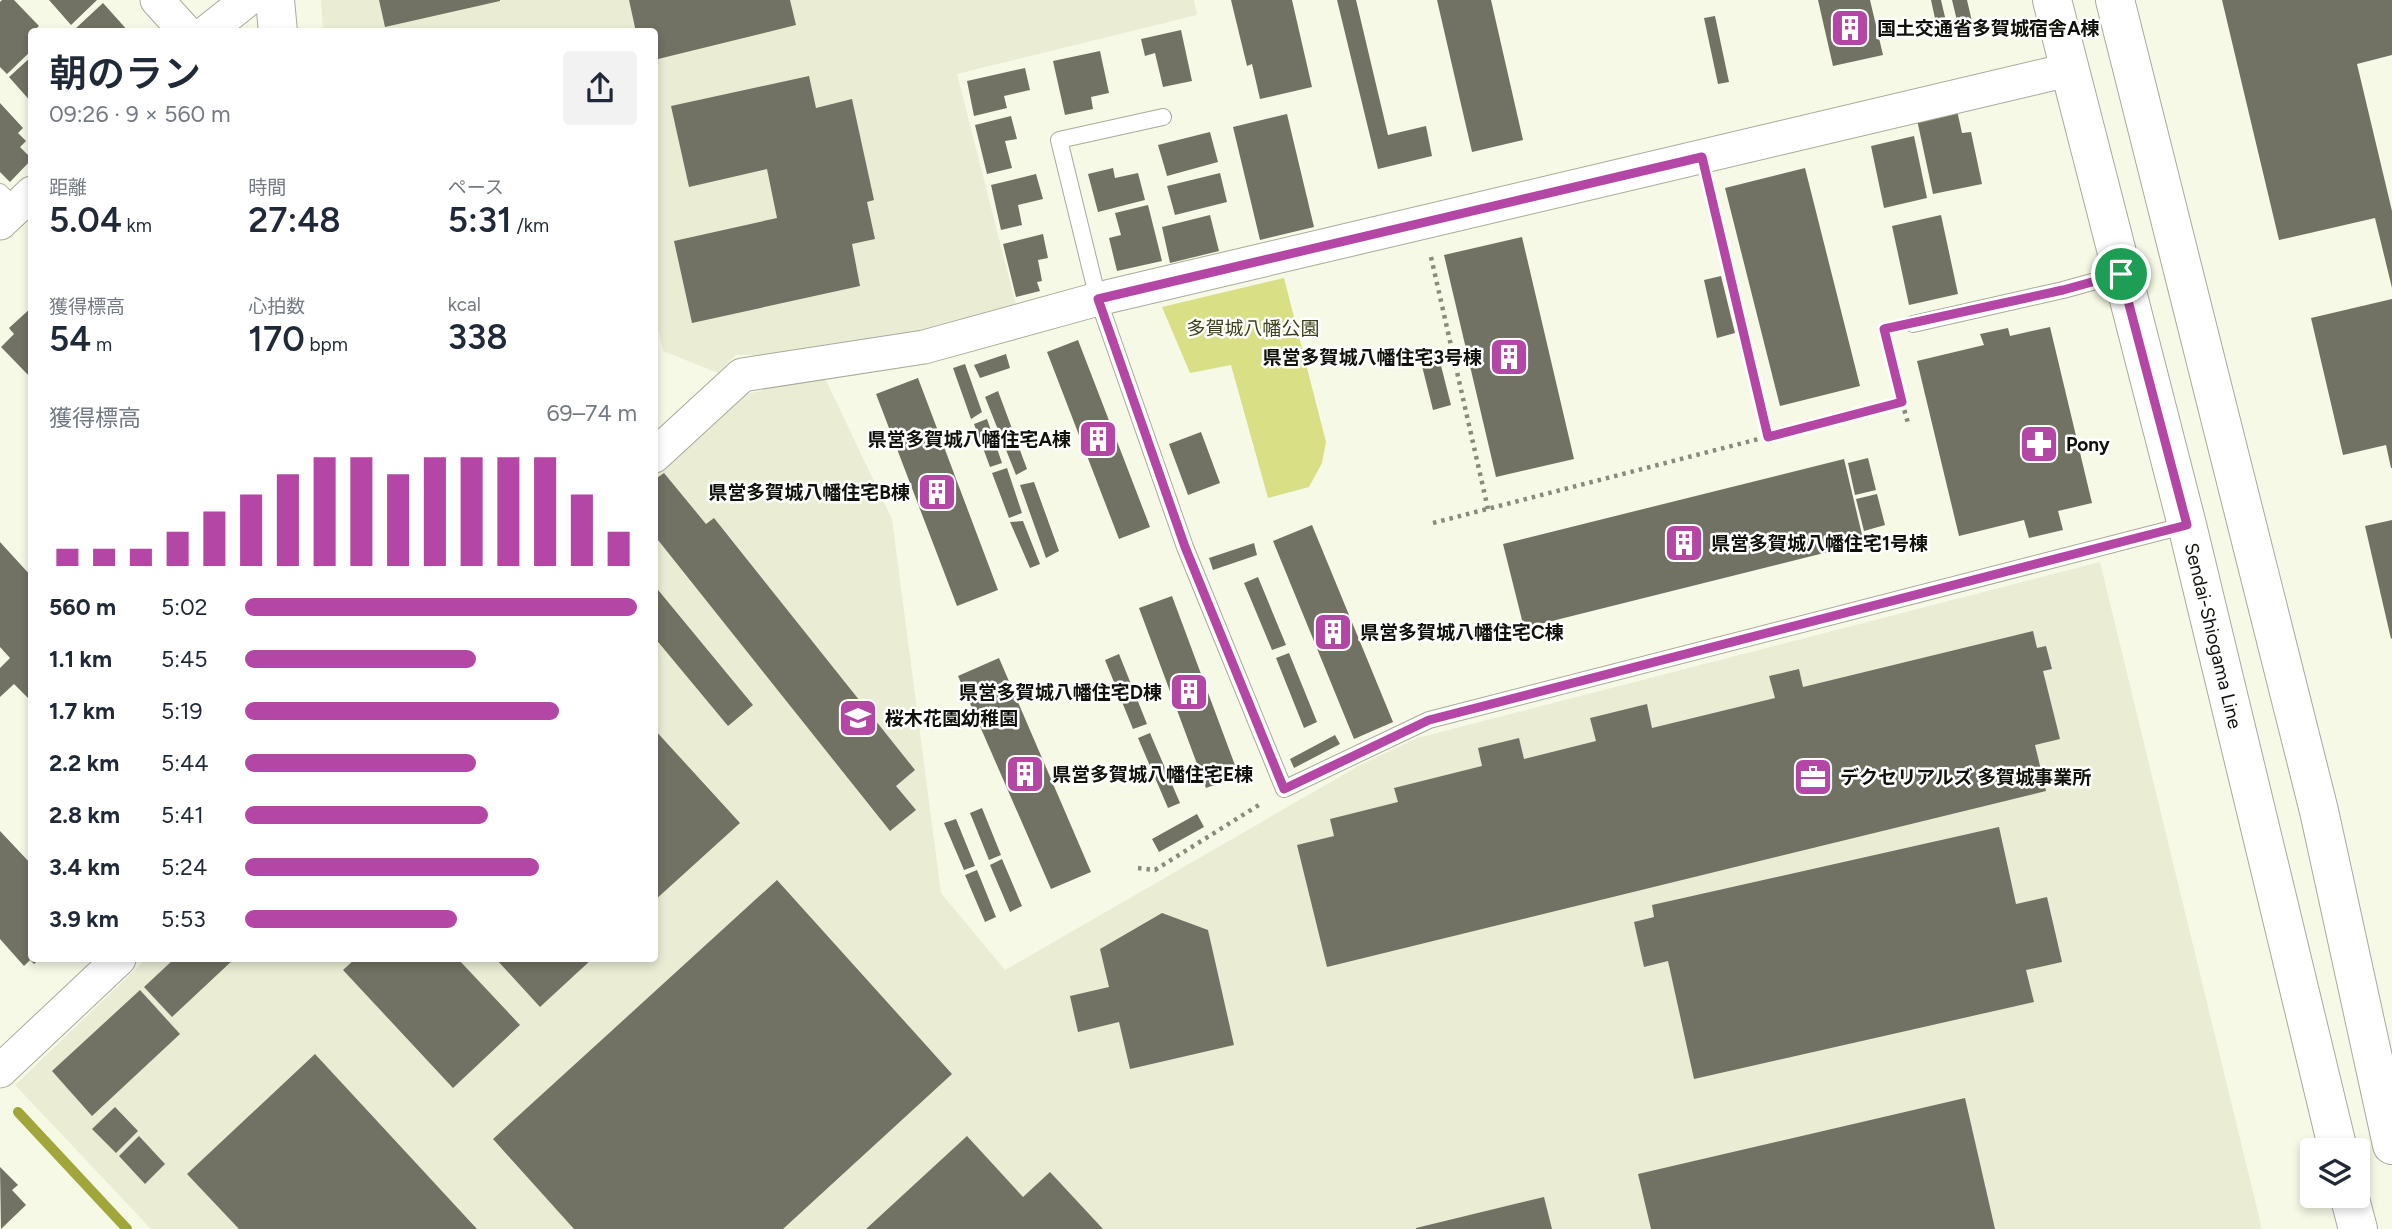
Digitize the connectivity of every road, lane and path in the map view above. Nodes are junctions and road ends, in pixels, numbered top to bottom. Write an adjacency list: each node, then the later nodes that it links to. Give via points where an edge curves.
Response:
1 (157, 0): 6 (street)
2 (247, 0): 7 (street)
3 (275, 0): 8 (main road)
4 (2052, 0): 9 (main road, Sendai-Shiogama Line)
5 (2115, 0): 28 (main road, via 2319,811)
6 (183, 28)
7 (212, 28)
8 (278, 28)
9 (2068, 71): 11 (street); 13 (main road, Sendai-Shiogama Line)
10 (1163, 117): 14 (lane, via 1059,140)
11 (1702, 157): 12 (street); 18 (path)
12 (1423, 223): 14 (street); 20 (path)
13 (2121, 274): 15 (lane); 22 (main road, Sendai-Shiogama Line)
14 (1098, 299): 19 (street, via 925,347 742,375); 23 (lane, via 1185,547)
15 (1913, 324): 16 (path, via 1884,329)
16 (1902, 402): 17 (path); 18 (path)
17 (1908, 424)
18 (1768, 437): 20 (path)
19 (658, 452)
20 (1488, 509): 21 (path)
21 (1433, 523)
22 (2187, 525): 23 (lane, via 1429,720); 27 (main road, Sendai-Shiogama Line)
23 (1284, 789): 24 (path, via 1155,870)
24 (1138, 868)
25 (116, 962): 26 (street)
26 (0, 1071)
27 (2335, 1138)
28 (2392, 1145)
29 (2352, 1208): 30 (main road)
30 (2358, 1229)

